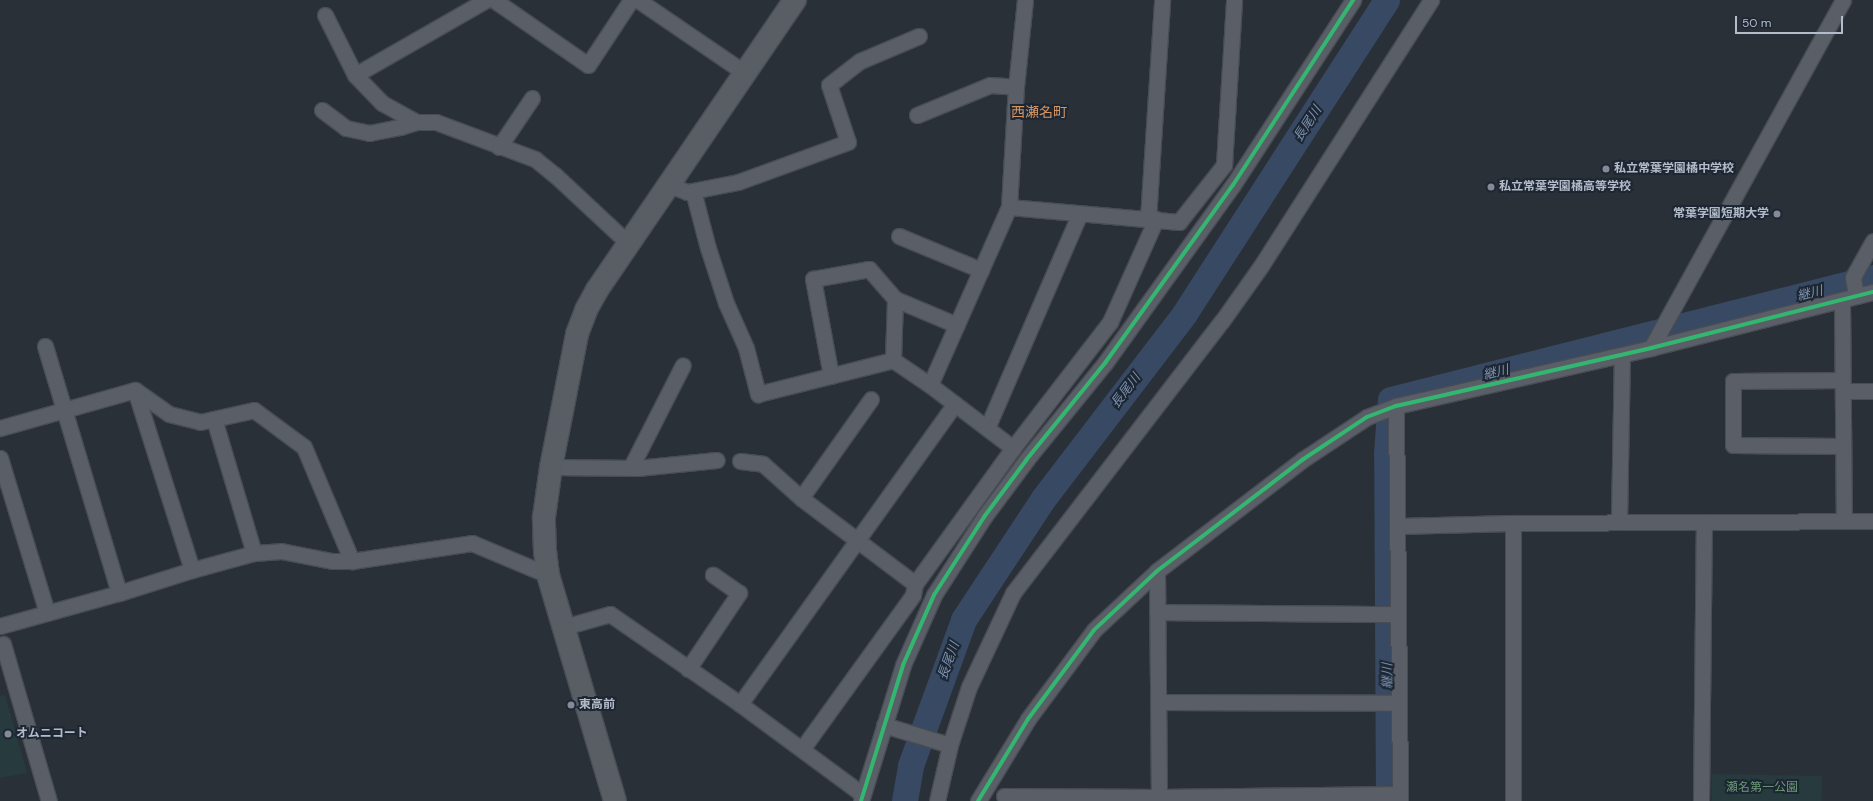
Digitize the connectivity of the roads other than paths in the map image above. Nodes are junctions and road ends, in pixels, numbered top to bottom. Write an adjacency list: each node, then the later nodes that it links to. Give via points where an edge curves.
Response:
1 (486, 0): 15 (street)
2 (494, 0): 3 (street, via 588,65)
3 (631, 0)
4 (638, 0): 14 (street)
5 (795, 0): 14 (street)
6 (1025, 0): 16 (street)
7 (1162, 0): 26 (street)
8 (1234, 0): 26 (street, via 1224,165 1179,222)
9 (1353, 0): 85 (street, via 1229,191 1105,363 988,511 934,595 903,665)
10 (1431, 0): 86 (street, via 1222,321 1013,593 969,687)
11 (1843, 0): 36 (street)
12 (325, 15): 15 (street)
13 (919, 36): 23 (street, via 860,61 829,85 848,142 738,182)
14 (745, 73): 22 (street)
15 (355, 75): 20 (street, via 382,103)
16 (1016, 87): 19 (street, via 990,85); 24 (street)
17 (532, 98): 21 (street)
18 (322, 110): 20 (street, via 346,128 369,133)
19 (917, 115)
20 (416, 122): 21 (street, via 436,122)
21 (499, 147): 29 (street, via 535,159)
22 (669, 185): 23 (street, via 686,192); 29 (street)
23 (693, 191): 40 (street, via 708,248 726,303 746,348 758,394)
24 (1010, 207): 25 (street); 30 (street)
25 (1080, 213): 26 (street); 51 (street)
26 (1152, 219): 53 (street, via 1110,322)
27 (899, 236): 30 (street)
28 (1873, 241): 32 (street, via 1853,277)
29 (629, 244): 57 (street, via 597,290 577,334)
30 (981, 270): 34 (street)
31 (1873, 292): 32 (street)
32 (1849, 298): 36 (street); 42 (street)
33 (895, 299): 34 (street); 38 (street); 40 (street, via 869,269 813,279)
34 (957, 325): 41 (street)
35 (45, 346): 48 (street)
36 (1651, 348): 37 (street)
37 (1622, 355): 47 (street); 62 (street)
38 (893, 360): 40 (street); 41 (street)
39 (683, 366): 58 (street)
40 (831, 376)
41 (930, 385): 46 (street)
42 (1843, 385): 44 (street); 52 (street); 52 (street, via 1733,381 1733,445)
43 (135, 390): 48 (street); 49 (street, via 169,414 200,422); 69 (street)
44 (1873, 391)
45 (871, 399): 59 (street)
46 (955, 404): 51 (street); 66 (street)
47 (1396, 406): 65 (street); 70 (street, via 1367,416 1302,460)
48 (65, 410): 50 (street); 74 (street)
49 (214, 419): 67 (street); 68 (street, via 254,410 304,447)
50 (0, 428)
51 (987, 428): 53 (street)
52 (1842, 446): 60 (street)
53 (1013, 448): 73 (street)
54 (0, 458): 76 (street)
55 (717, 460): 58 (street)
56 (740, 462): 59 (street, via 763,464)
57 (551, 467): 58 (street); 71 (street, via 544,517)
58 (631, 468)
59 (801, 498): 66 (street)
60 (1844, 521): 61 (street); 63 (street)
61 (1873, 521)
62 (1619, 522): 63 (street); 64 (street)
63 (1704, 522): 97 (street)
64 (1513, 523): 65 (street); 96 (street)
65 (1397, 526): 77 (street)
66 (857, 541): 73 (street); 84 (street)
67 (254, 553): 68 (street, via 281,552 332,561); 69 (street)
68 (352, 561): 71 (street, via 472,543)
69 (192, 570): 74 (street)
70 (1157, 570): 75 (street); 95 (street, via 1094,630 1028,719)
71 (548, 575): 79 (street)
72 (713, 575): 81 (street, via 739,593)
73 (915, 584): 87 (street, via 913,595)
74 (119, 593): 76 (street)
75 (1157, 612): 77 (street); 82 (street)
76 (47, 613): 78 (street)
77 (1397, 614): 83 (street)
78 (0, 626)
79 (564, 627): 81 (street, via 610,614); 93 (street)
80 (3, 644): 92 (street)
81 (688, 669): 84 (street)
82 (1158, 702): 83 (street); 91 (street)
83 (1398, 703): 90 (street)
84 (740, 704): 87 (street)
85 (884, 725): 86 (street); 89 (street)
86 (950, 745): 94 (street)
87 (802, 749): 89 (street)
88 (1004, 796): 91 (street)
89 (861, 798)
90 (1400, 798): 91 (street)
91 (1159, 799)
92 (48, 801)
93 (615, 801)
94 (937, 801)
95 (978, 801)
96 (1513, 801)
97 (1700, 801)

